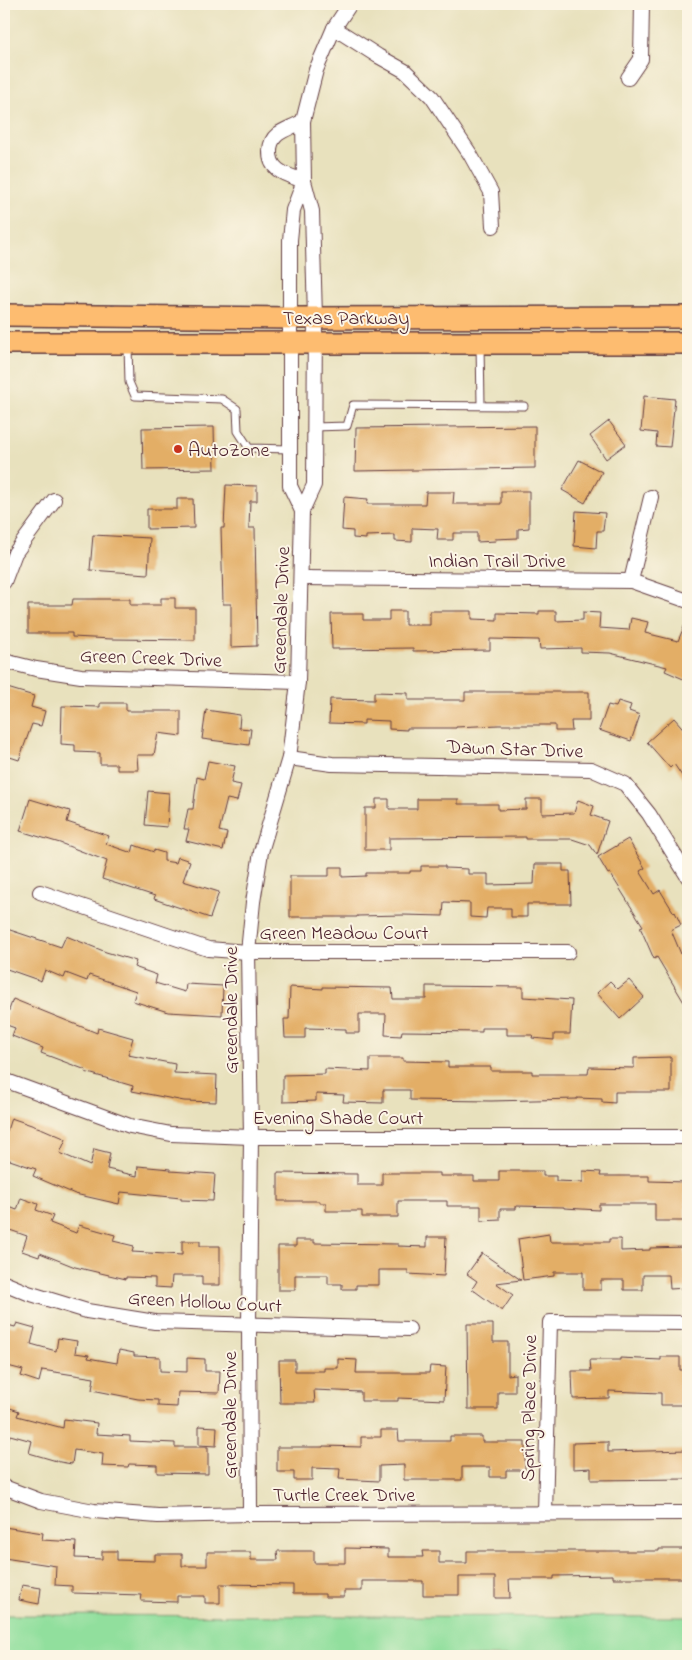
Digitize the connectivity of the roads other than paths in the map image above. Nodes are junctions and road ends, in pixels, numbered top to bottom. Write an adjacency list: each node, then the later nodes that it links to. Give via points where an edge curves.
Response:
1 (350, 4): 3 (street)
2 (642, 4): 4 (street, via 641,59)
3 (334, 28): 5 (street, via 316,70); 7 (street, via 405,71 432,97 491,192)
4 (628, 78)
5 (303, 121): 6 (street); 6 (street, via 277,135 270,153 272,165 279,172)
6 (304, 180): 9 (street, Greendale Drive, via 312,211); 11 (street, Greendale Drive, via 294,210 290,240)
7 (493, 226)
8 (4, 315): 11 (main road, Texas Parkway)
9 (315, 317): 10 (main road, Texas Parkway); 11 (main road, Texas Parkway); 13 (street, Greendale Drive)
10 (688, 317)
11 (291, 318): 12 (street, Greendale Drive)
12 (291, 342): 13 (main road, Texas Parkway); 15 (main road, Texas Parkway); 21 (street, Greendale Drive)
13 (314, 342): 16 (main road, Texas Parkway); 20 (street, Greendale Drive)
14 (4, 343): 15 (main road, Texas Parkway)
15 (128, 343): 21 (lane, via 129,382 135,396 222,399 237,409 238,431 249,448)
16 (480, 343): 17 (main road, Texas Parkway); 18 (lane)
17 (688, 343)
18 (481, 405): 19 (lane); 20 (lane, via 353,405 347,426)
19 (524, 406)
20 (314, 427): 24 (street, Greendale Drive, via 314,484)
21 (290, 449): 24 (street, Greendale Drive, via 290,486)
22 (651, 497): 26 (street)
23 (54, 500): 27 (street, via 15,553)
24 (302, 511): 25 (street, Greendale Drive)
25 (301, 578): 26 (street, Indian Trail Drive); 30 (street, Greendale Drive)
26 (630, 581): 28 (street, Indian Trail Drive)
27 (4, 582)
28 (688, 601)
29 (4, 661): 30 (street, Green Creek Drive, via 81,676)
30 (298, 682): 31 (street, Greendale Drive)
31 (289, 758): 32 (street, Dawn Star Drive, via 332,764 591,769 626,784); 34 (street, Greendale Drive, via 261,852)
32 (688, 877)
33 (40, 892): 34 (street, Green Meadow Court, via 208,949)
34 (248, 952): 35 (street, Green Meadow Court); 37 (street, Greendale Drive)
35 (568, 952)
36 (4, 1080): 37 (street, Evening Shade Court, via 130,1126 171,1134)
37 (251, 1137): 38 (street, Evening Shade Court); 41 (street, Greendale Drive)
38 (681, 1137)
39 (4, 1284): 41 (street, Green Hollow Court, via 87,1311 155,1322)
40 (688, 1323): 44 (street, Spring Place Drive, via 550,1322)
41 (249, 1324): 42 (street, Green Hollow Court); 45 (street, Greendale Drive)
42 (409, 1329)
43 (4, 1487): 45 (street, Turtle Creek Drive, via 41,1501 94,1512 158,1516)
44 (545, 1513): 45 (street, Turtle Creek Drive); 46 (street, Turtle Creek Drive)
45 (250, 1514)
46 (688, 1514)

